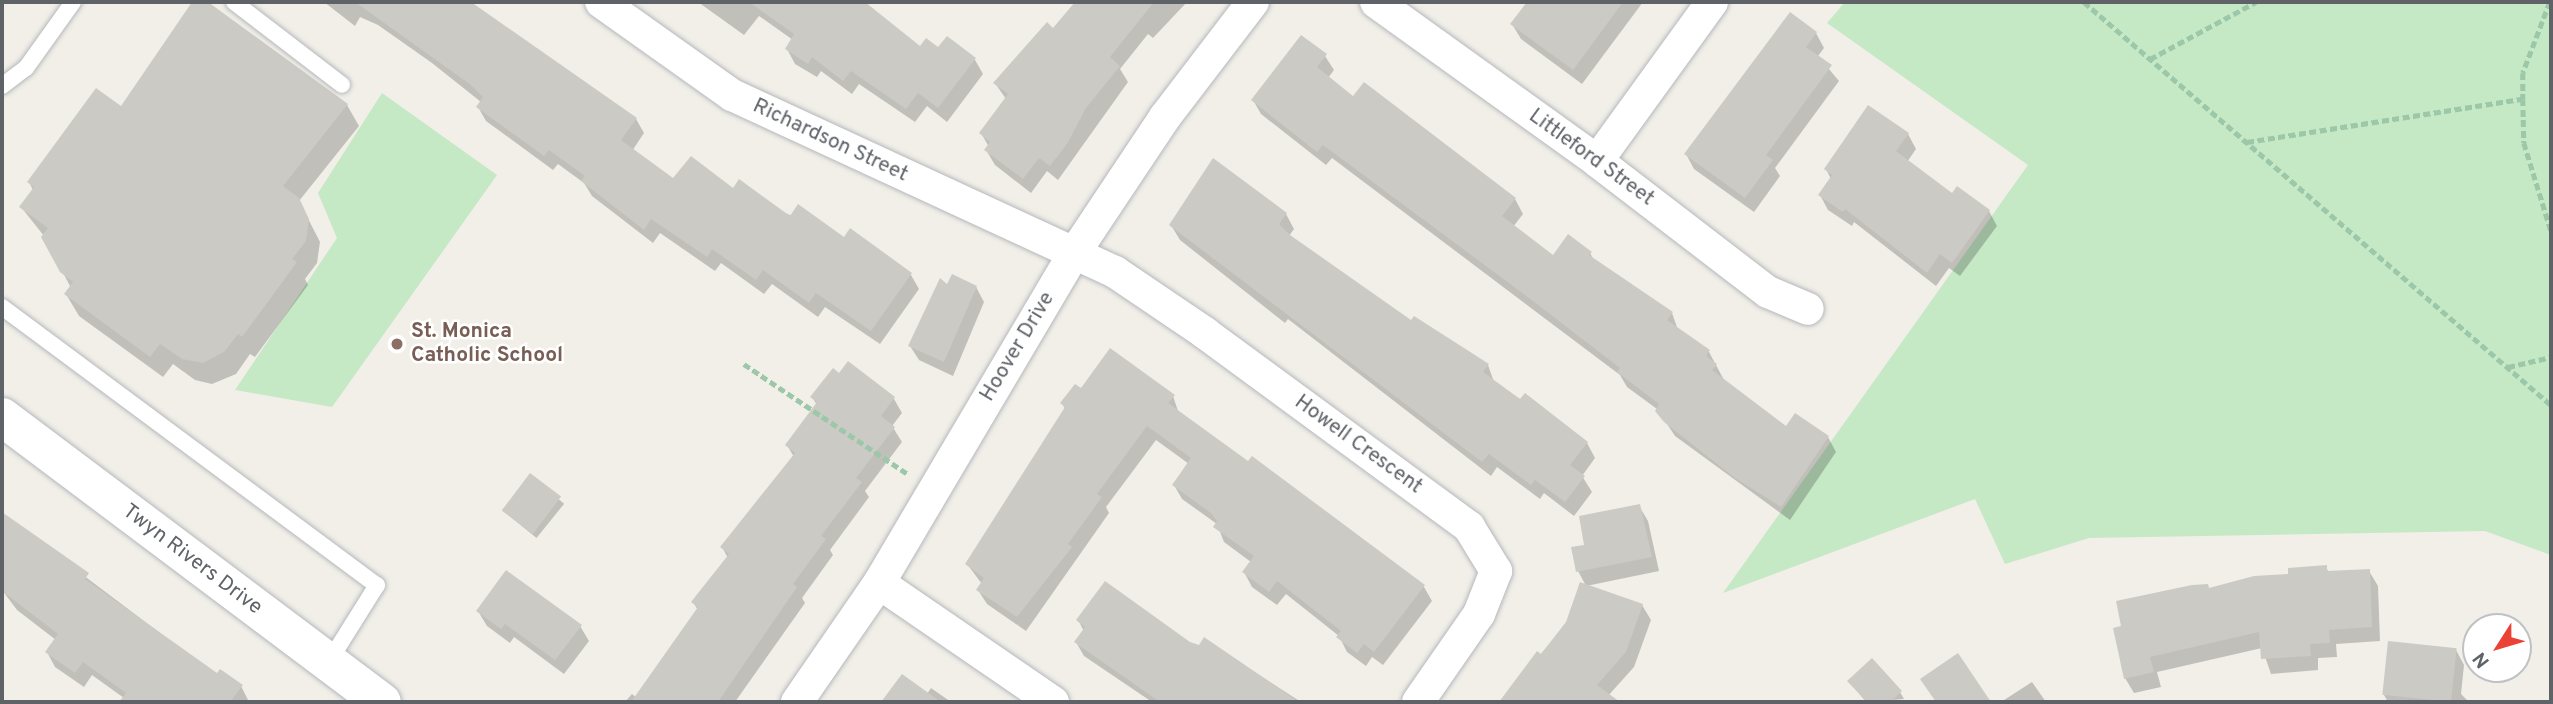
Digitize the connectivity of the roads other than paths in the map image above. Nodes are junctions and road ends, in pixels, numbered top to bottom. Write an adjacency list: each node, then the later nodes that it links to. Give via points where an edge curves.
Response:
1 (73, 2): 8 (lane, via 26,68)
2 (234, 2): 7 (lane)
3 (601, 2): 10 (street, Richardson Street, via 732,95)
4 (1253, 2): 10 (street, Hoover Drive, via 1165,117)
5 (1376, 2): 9 (street, Littleford Street)
6 (1712, 2): 9 (street)
7 (342, 85)
8 (2, 86)
9 (1597, 161): 12 (street, Littleford Street, via 1768,292)
10 (1075, 252): 14 (street, Hoover Drive); 19 (street, Howell Crescent, via 1115,272 1205,333 1469,527 1496,571 1479,614)
11 (2, 307): 15 (lane, via 377,585)
12 (1808, 309)
13 (2, 417): 15 (street, Twyn Rivers Drive)
14 (879, 583): 17 (street, Hoover Drive); 18 (street)
15 (328, 663): 16 (street, Twyn Rivers Drive)
16 (382, 702)
17 (797, 702)
18 (1053, 702)
19 (1418, 702)

